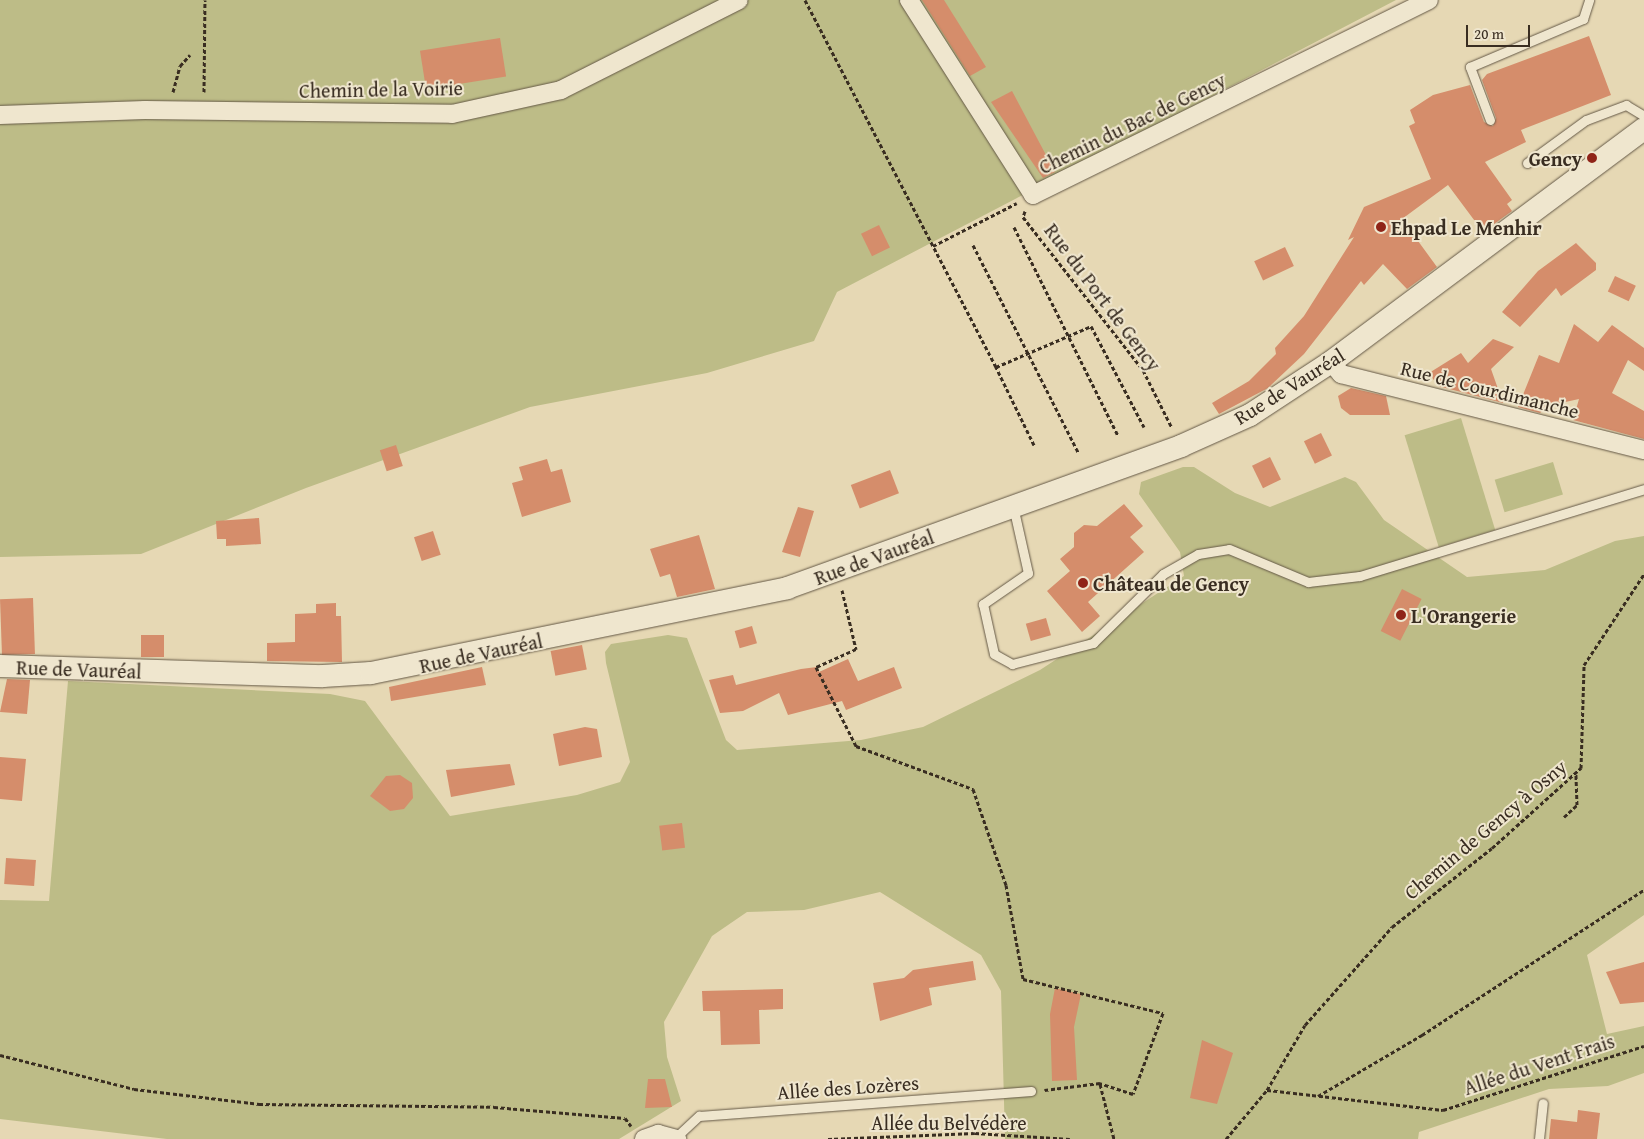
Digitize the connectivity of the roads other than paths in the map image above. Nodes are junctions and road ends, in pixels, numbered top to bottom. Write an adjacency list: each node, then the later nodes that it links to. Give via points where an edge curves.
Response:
1 (739, 0): 5 (street, Chemin de la Voirie, via 560,90 452,114 172,110)
2 (909, 0): 3 (street, Chemin du Bac de Gency, via 1033,195)
3 (1429, 0)
4 (1589, 0): 7 (lane, via 1583,19 1470,67)
5 (0, 115)
6 (1644, 116): 9 (lane, via 1626,105 1586,120)
7 (1490, 120)
8 (1644, 129): 10 (street, Rue de Vauréal)
9 (1527, 163)
10 (1331, 362): 11 (street, Rue de Courdimanche, via 1341,374); 13 (street, Rue de Vauréal, via 1250,415 1181,446)
11 (1644, 450)
12 (1644, 489): 13 (lane, via 1360,576 1308,582 1229,549 1198,554 1163,574 1093,643 1012,664 994,654 983,604 1028,573)
13 (1013, 506): 14 (street, Rue de Vauréal, via 787,588 410,668 323,676)
14 (0, 666)
15 (1031, 1091): 18 (lane, Allée des Lozères, via 699,1116)
16 (1543, 1103): 19 (lane)
17 (639, 1136): 18 (street, via 658,1134)
18 (676, 1138)
19 (1540, 1139)

